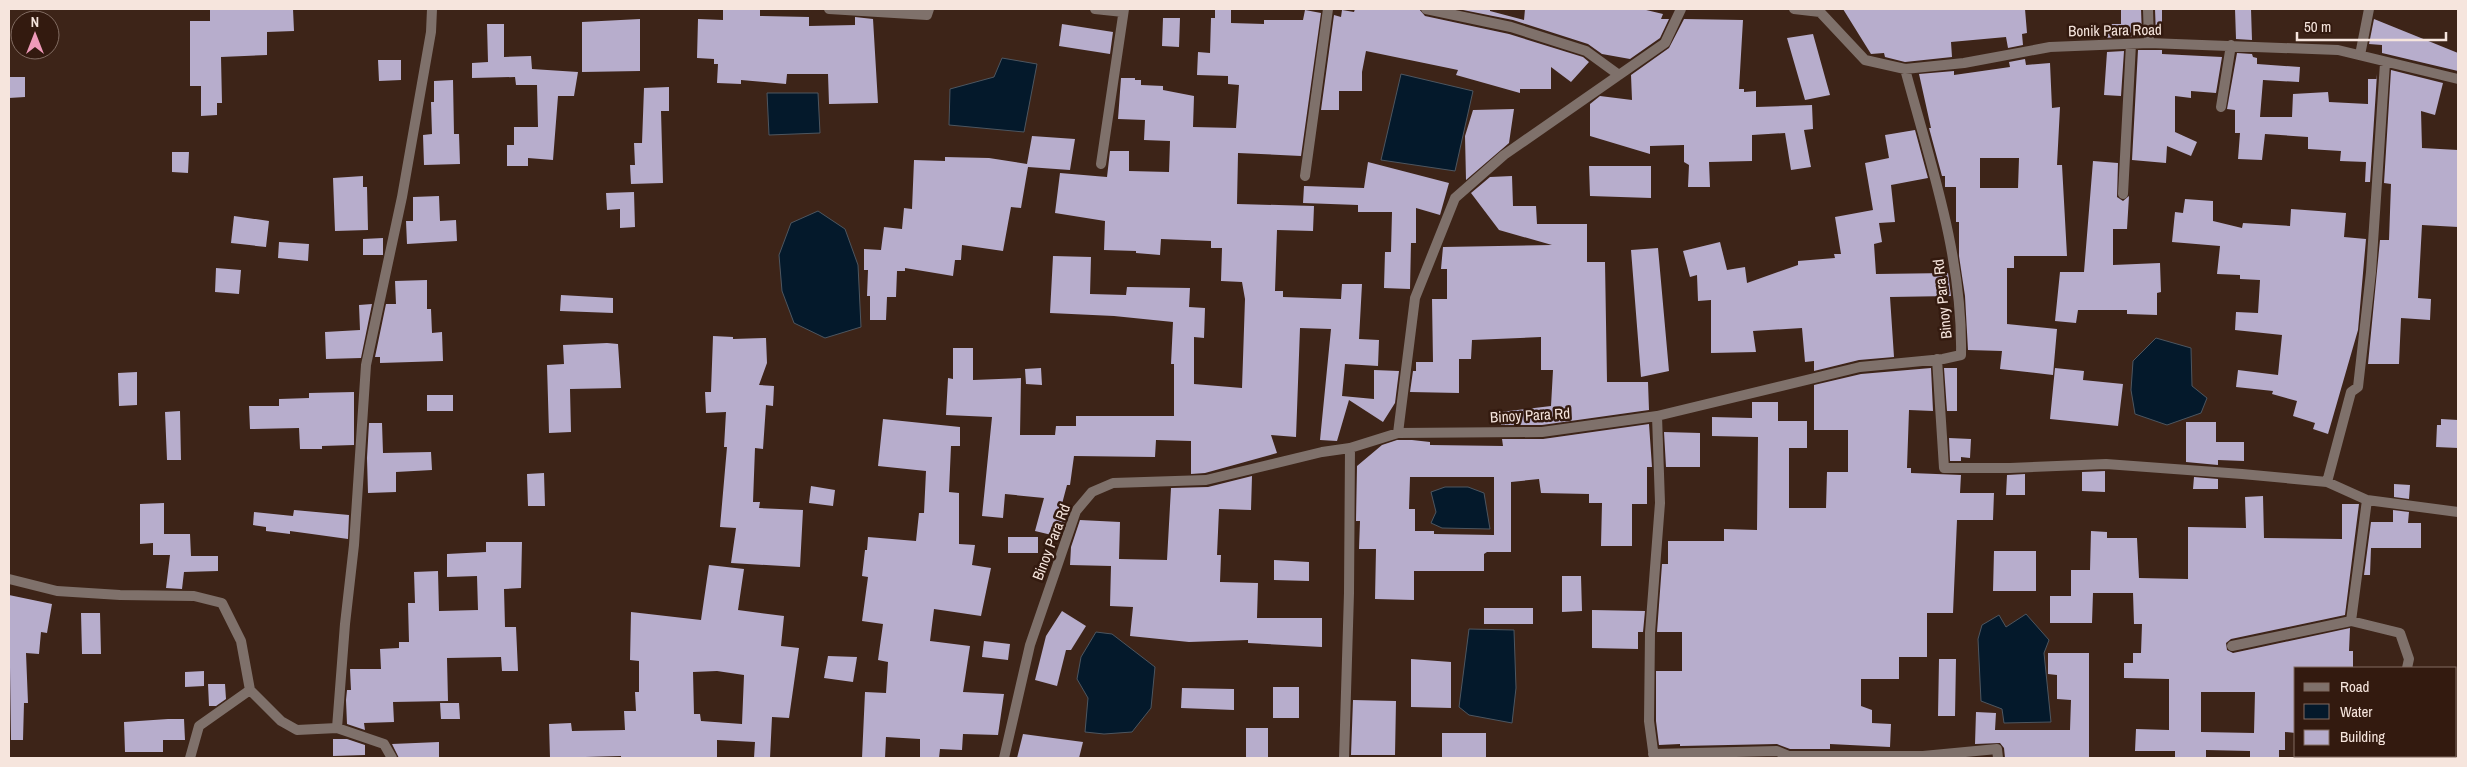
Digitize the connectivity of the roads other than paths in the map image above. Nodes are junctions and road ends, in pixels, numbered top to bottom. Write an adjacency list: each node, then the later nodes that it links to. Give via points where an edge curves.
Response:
1 (432, 9): 36 (street, via 431,32 402,197 366,364)
2 (829, 9): 3 (street, via 927,14)
3 (929, 9)
4 (1095, 9): 11 (street)
5 (1328, 9): 22 (street)
6 (1426, 9): 18 (street, via 1511,27 1586,51)
7 (1681, 9): 18 (street, via 1664,43)
8 (1794, 9): 17 (street, Bonik Para Road, via 1820,12 1865,60)
9 (2148, 9): 13 (street)
10 (2369, 9): 15 (street)
11 (1123, 10): 21 (street)
12 (2131, 44): 13 (street, Bonik Para Road); 17 (street, Bonik Para Road, via 2050,47); 23 (street)
13 (2149, 44): 14 (street, Bonik Para Road)
14 (2231, 45): 15 (street, Bonik Para Road, via 2338,50); 20 (street)
15 (2360, 55): 16 (street, Bonik Para Road)
16 (2385, 62): 19 (street, Bonik Para Road); 28 (street, via 2372,272 2358,386 2351,392)
17 (1905, 69): 24 (street, Binoy Para Rd, via 1950,239 1962,325 1961,355)
18 (1618, 75): 26 (street, via 1504,155 1454,198 1415,298)
19 (2458, 79)
20 (2221, 107)
21 (1101, 164)
22 (1306, 176)
23 (2123, 194)
24 (1937, 359): 25 (street, Binoy Para Rd, via 1860,367); 28 (street, via 1944,468 2106,464)
25 (1657, 416): 26 (street, Binoy Para Rd, via 1542,432); 37 (street, via 1660,503 1650,633 1649,721)
26 (1398, 433): 27 (street, Binoy Para Rd)
27 (1350, 448): 40 (street, Binoy Para Rd, via 1206,480 1112,483 1092,492 1076,511 1030,646); 41 (street)
28 (2327, 482): 29 (street)
29 (2367, 500): 30 (street); 32 (street)
30 (2458, 512)
31 (9, 579): 35 (street, via 57,591 120,596 194,596 222,603 241,640)
32 (2351, 621): 33 (street); 34 (street, via 2400,633 2409,659)
33 (2232, 646)
34 (2407, 667)
35 (250, 690): 36 (street, via 281,721 297,730); 38 (street, via 199,726)
36 (337, 728): 39 (street, via 384,744)
37 (1654, 756): 42 (street, via 1777,751 1789,756 1923,756 1997,749)
38 (190, 758)
39 (392, 758)
40 (1004, 758)
41 (1344, 758)
42 (1998, 758)

